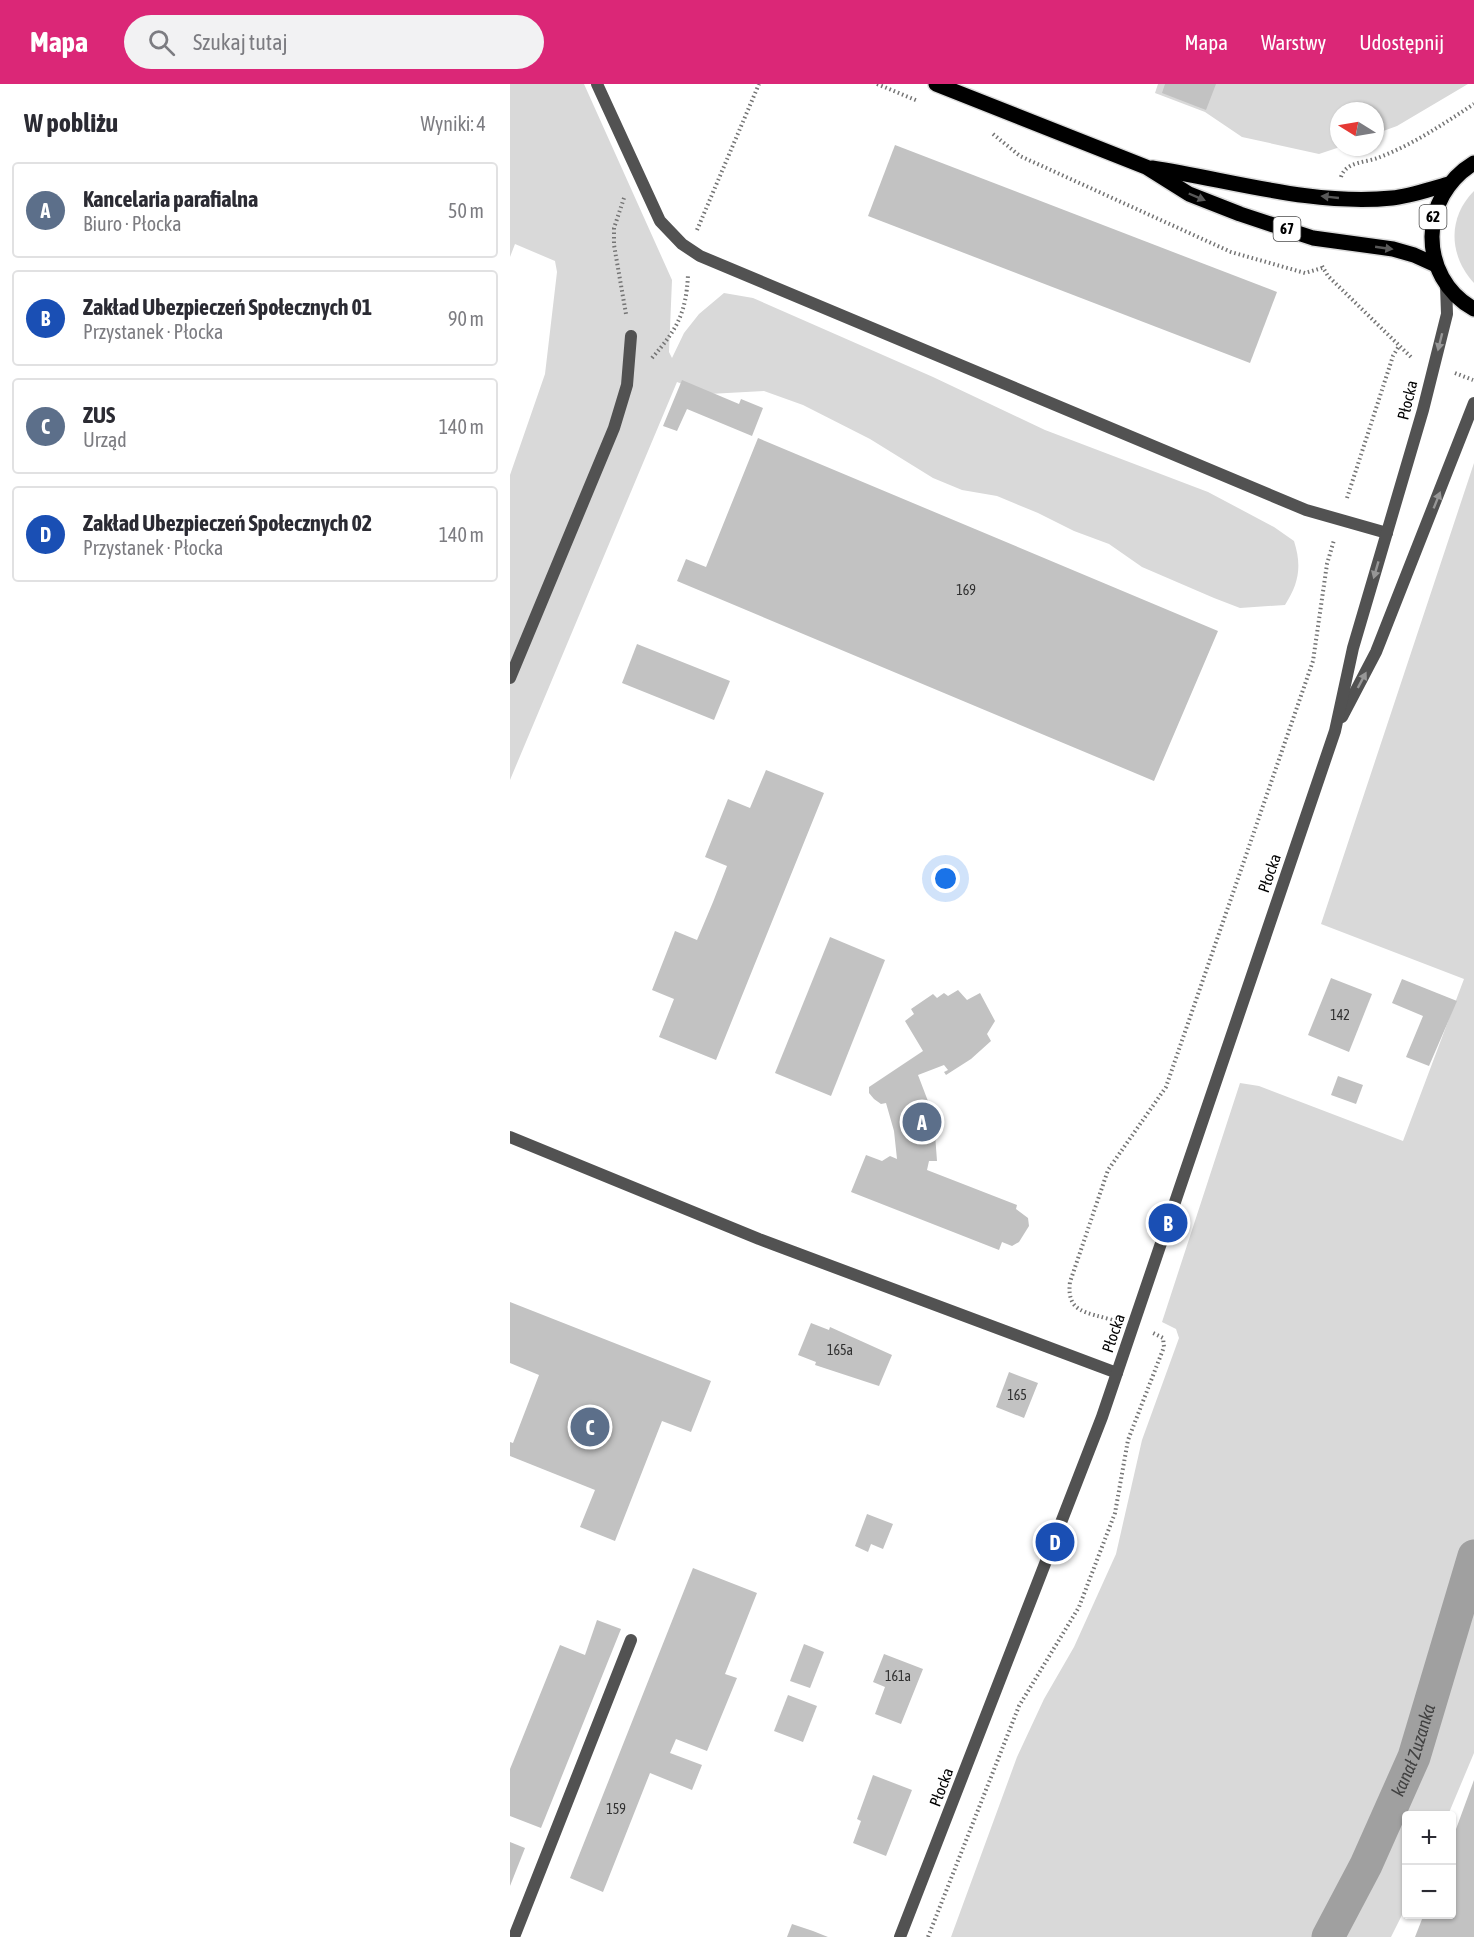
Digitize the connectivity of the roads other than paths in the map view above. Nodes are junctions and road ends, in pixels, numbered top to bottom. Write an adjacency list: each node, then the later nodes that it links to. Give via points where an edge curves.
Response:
1 (597, 84): 11 (street, via 660,220 689,249 1306,510)
2 (936, 84): 4 (main road, 67)
3 (1474, 163): 5 (main road, 62)
4 (1146, 168): 5 (main road, 67, one-way to 4, via 1393,198 1357,200); 6 (main road, 67, one-way to 6, via 1189,194 1266,223 1312,238 1393,249)
5 (1449, 184): 6 (main road, 62, via 1433,214 1432,249)
6 (1436, 265): 7 (main road, 62)
7 (1446, 285): 8 (main road, 62); 11 (street, Płocka, one-way to 11, via 1447,314)
8 (1474, 309)
9 (631, 336): 12 (street, via 627,385 614,428)
10 (1474, 403): 13 (street, Płocka, one-way to 10, via 1376,652)
11 (1387, 532): 13 (street, Płocka, one-way to 13, via 1353,648)
12 (510, 678)
13 (1335, 731): 15 (street, Płocka)
14 (510, 1137): 15 (street, via 759,1239)
15 (1117, 1373): 18 (street, Płocka, via 1051,1553)
16 (631, 1640): 17 (street)
17 (514, 1937)
18 (900, 1937)

